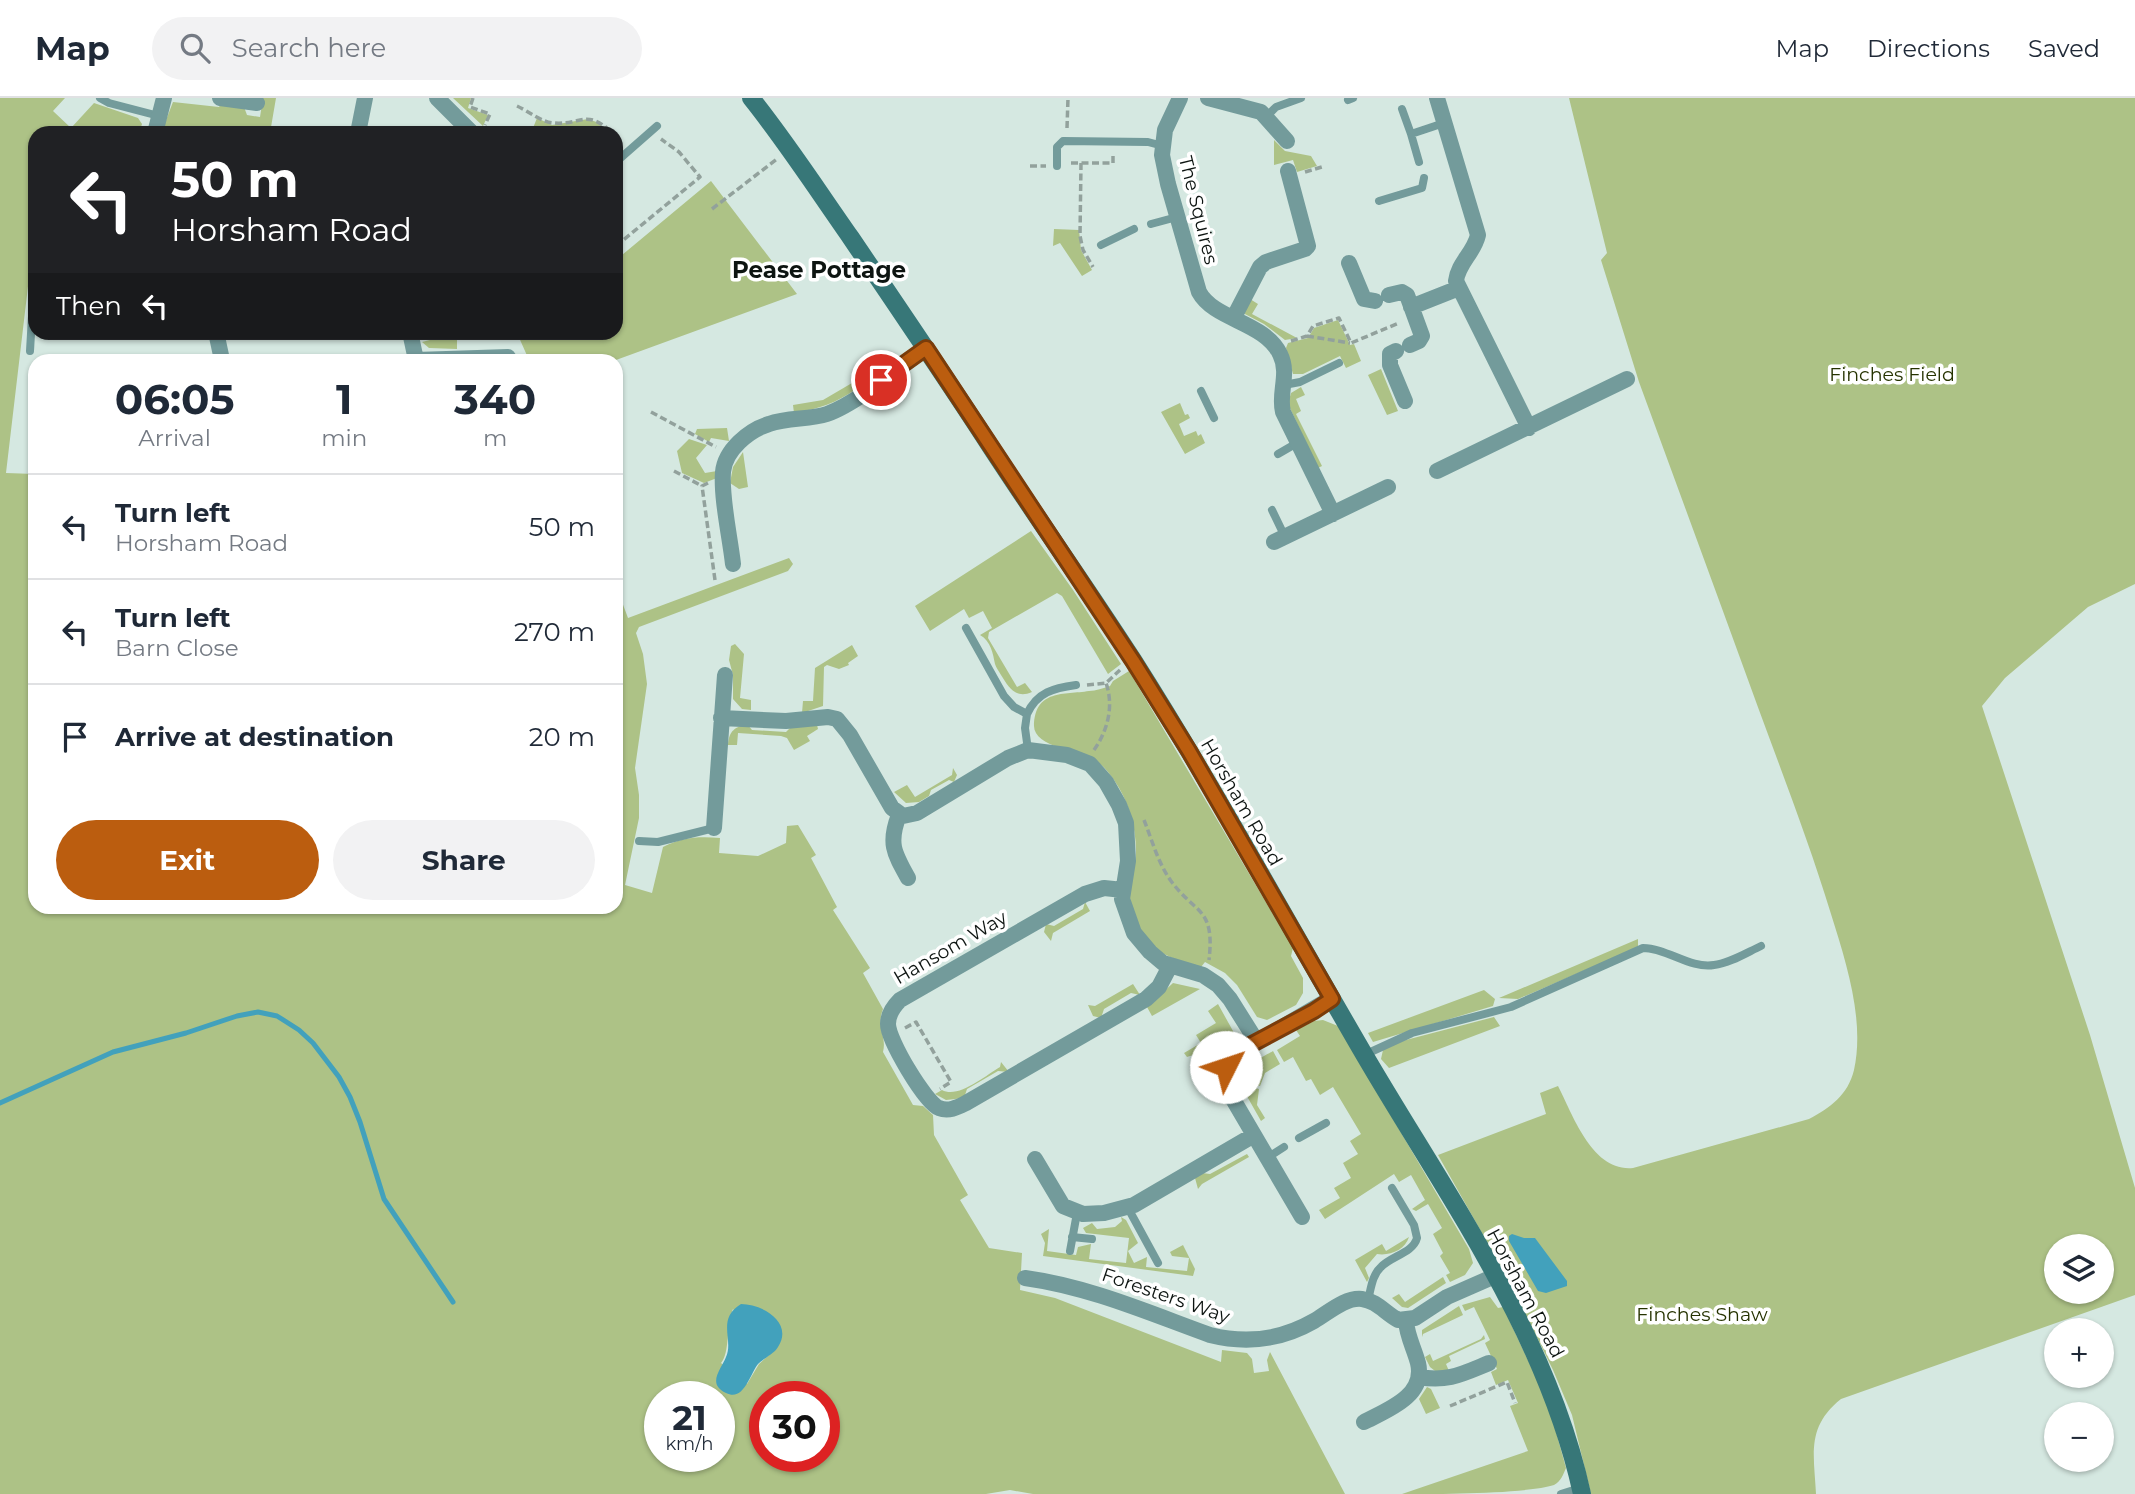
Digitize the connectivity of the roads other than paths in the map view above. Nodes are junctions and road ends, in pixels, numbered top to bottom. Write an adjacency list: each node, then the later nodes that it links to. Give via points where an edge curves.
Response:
1 (100, 98): 13 (lane)
2 (164, 98): 13 (street)
3 (220, 98): 11 (street)
4 (365, 98): 17 (street)
5 (437, 98): 18 (street)
6 (751, 98): 38 (street, Horsham Road)
7 (1180, 98): 22 (street, The Squires)
8 (1208, 98): 14 (street)
9 (1301, 98): 14 (lane)
10 (1437, 98): 15 (street)
11 (257, 103)
12 (1402, 109): 20 (lane)
13 (159, 116): 16 (street)
14 (1266, 116): 21 (street)
15 (1444, 123): 20 (lane); 34 (street, via 1478,235 1458,271)
16 (157, 126)
17 (359, 126)
18 (473, 126)
19 (654, 129): 23 (lane)
20 (1411, 134): 24 (lane)
21 (1287, 141)
22 (1163, 146): 25 (lane, via 1067,141 1059,143); 29 (street, The Squires)
23 (623, 156)
24 (1419, 162)
25 (1057, 166)
26 (1288, 171): 36 (street, via 1308,246 1266,262)
27 (1424, 178): 28 (lane, via 1422,188)
28 (1379, 201)
29 (1177, 217): 30 (lane); 36 (street, The Squires, via 1201,296)
30 (1151, 224)
31 (1134, 229): 32 (lane)
32 (1101, 246)
33 (1349, 263): 35 (street, via 1364,299 1402,292)
34 (1459, 288): 35 (street); 46 (street)
35 (1411, 306): 44 (street, via 1421,339 1390,354)
36 (1234, 317): 42 (street, The Squires, via 1276,347 1284,366)
37 (31, 340): 39 (lane)
38 (926, 348): 54 (street, via 843,407 816,417 761,426 730,453 723,480); 68 (street, Horsham Road, via 1133,661)
39 (30, 351)
40 (1339, 363): 42 (lane)
41 (1627, 379): 46 (street)
42 (1284, 385): 47 (street, via 1281,406)
43 (1201, 391): 45 (lane)
44 (1405, 401)
45 (1214, 418)
46 (1529, 428): 49 (street)
47 (1297, 443): 48 (lane); 52 (street)
48 (1278, 454)
49 (1437, 471)
50 (1388, 487): 52 (street)
51 (1272, 510): 53 (lane)
52 (1333, 514): 53 (street)
53 (1280, 540)
54 (733, 564)
55 (966, 628): 58 (lane, via 1004,696)
56 (725, 675): 59 (street)
57 (1076, 685): 58 (lane, via 1045,692)
58 (1027, 714): 60 (lane)
59 (721, 718): 61 (street, via 837,719); 62 (street)
60 (1028, 750): 61 (street, via 917,813); 65 (street, via 1084,761 1106,782 1128,833)
61 (899, 815): 64 (street, via 893,843)
62 (714, 828): 63 (lane, via 658,842)
63 (639, 841)
64 (908, 878)
65 (1123, 890): 67 (street, via 1133,933); 67 (street, Hansom Way, via 1104,888 1085,894 900,1000 889,1015 891,1037 927,1097 945,1110 966,1103 1146,999)
66 (1761, 946): 70 (lane, via 1710,966 1643,948 1511,1007 1412,1033)
67 (1170, 966): 69 (street, via 1203,975 1227,994)
68 (1332, 999): 69 (street); 70 (street, Horsham Road)
69 (1256, 1042): 72 (street, via 1231,1058 1224,1073 1227,1089)
70 (1364, 1055): 85 (street, Horsham Road)
71 (1325, 1122): 73 (lane)
72 (1254, 1135): 75 (street); 78 (street)
73 (1299, 1138)
74 (1284, 1147): 75 (lane)
75 (1267, 1157): 80 (street)
76 (1035, 1159): 79 (street, via 1059,1202)
77 (1392, 1188): 87 (lane, via 1417,1238 1411,1248 1381,1266)
78 (1128, 1208): 79 (street); 84 (lane)
79 (1077, 1213): 81 (lane)
80 (1302, 1217)
81 (1072, 1237): 82 (lane); 83 (lane)
82 (1092, 1239)
83 (1070, 1251)
84 (1158, 1263)
85 (1495, 1276): 88 (street); 92 (street, Horsham Road, via 1557,1404)
86 (1025, 1278): 87 (street, Foresters Way, via 1092,1292 1210,1335 1239,1340 1281,1335 1347,1301)
87 (1368, 1300): 88 (street)
88 (1406, 1321): 90 (street)
89 (1489, 1363): 90 (street, via 1448,1379)
90 (1419, 1377): 91 (street, via 1406,1398)
91 (1364, 1422)
92 (1581, 1491): 93 (lane)
93 (1561, 1494)

